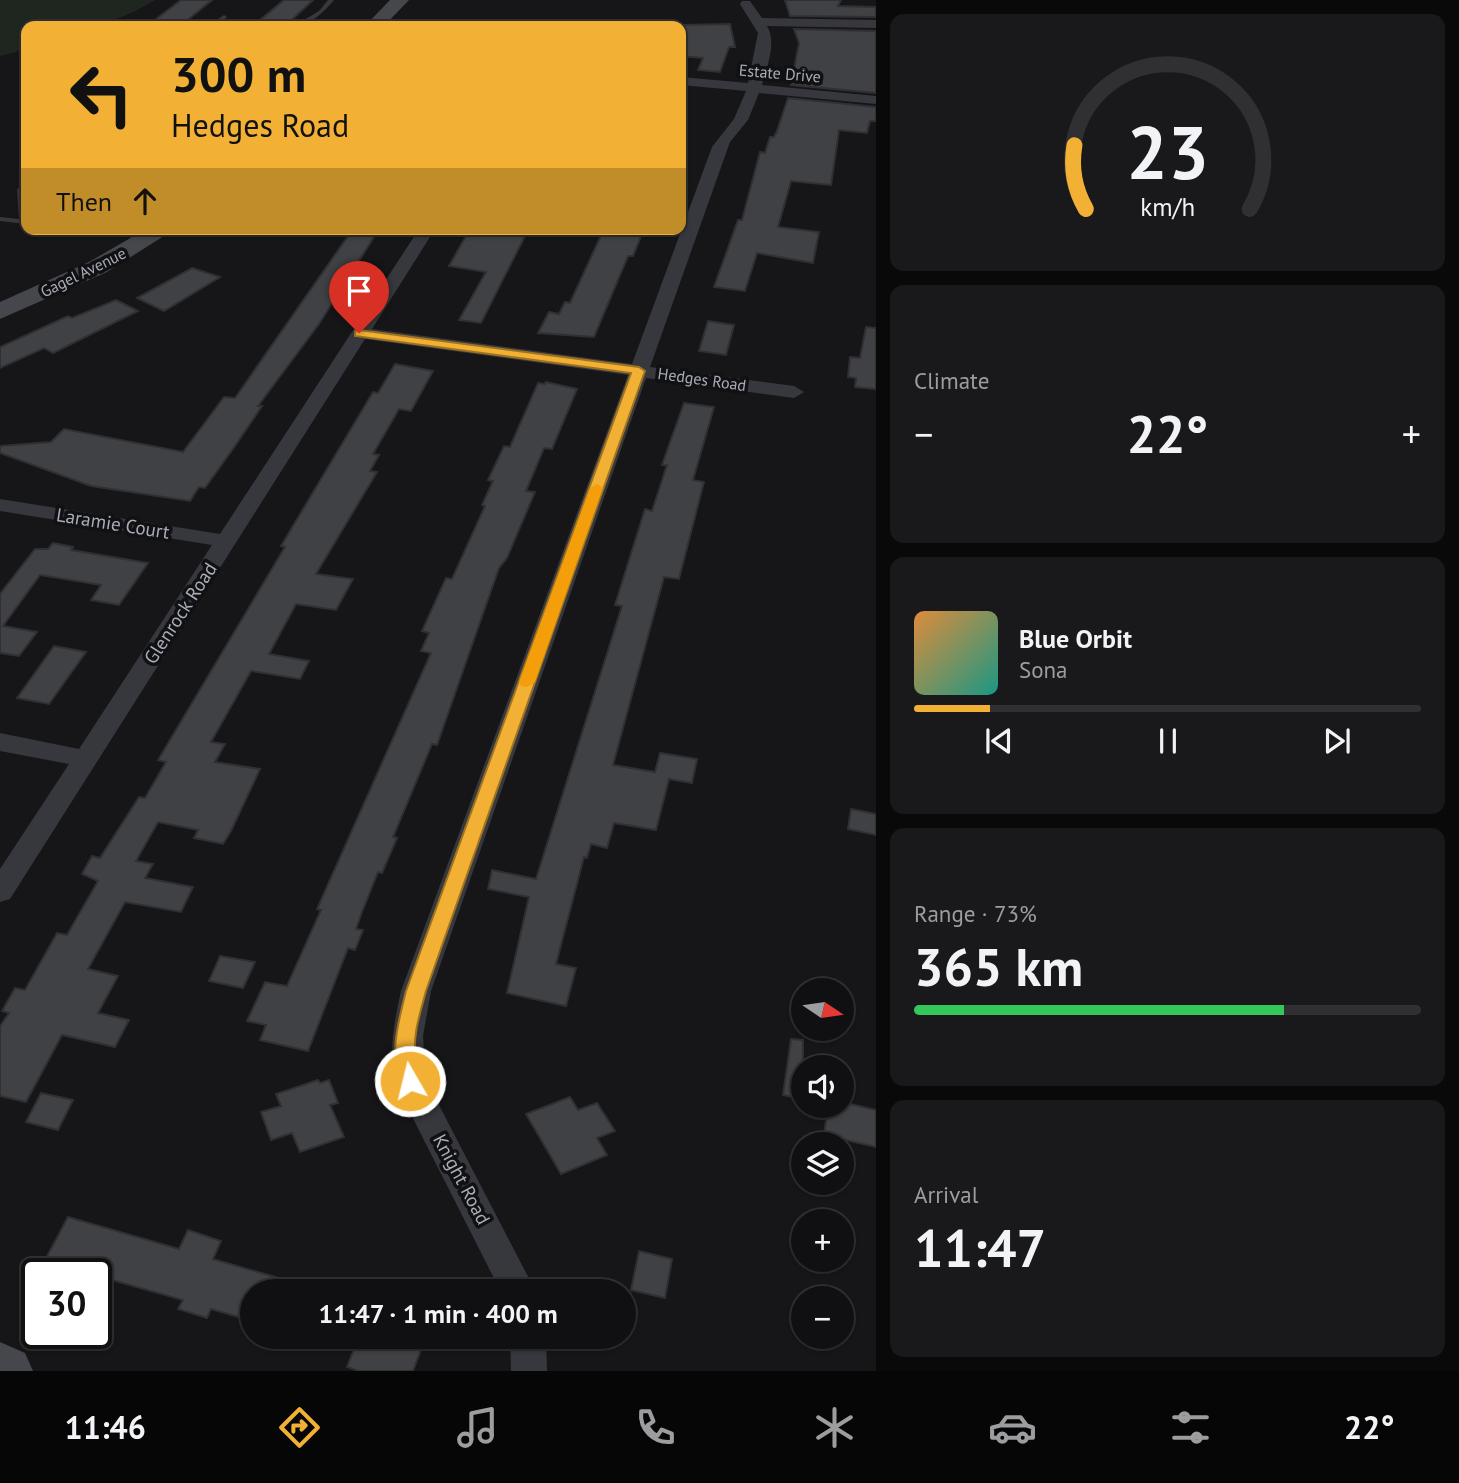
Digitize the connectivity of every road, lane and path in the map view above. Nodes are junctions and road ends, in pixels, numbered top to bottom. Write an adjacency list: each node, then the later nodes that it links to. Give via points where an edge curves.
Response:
1 (400, 0): 7 (street)
2 (329, 1): 3 (lane); 6 (lane)
3 (310, 10)
4 (224, 17): 5 (lane)
5 (218, 21)
6 (306, 21)
7 (379, 21)
8 (876, 24): 10 (street, Knight Road, via 753,13 766,41)
9 (686, 82): 10 (street, Estate Drive)
10 (752, 88): 11 (street, Estate Drive); 18 (street, Knight Road, via 743,118 720,147)
11 (876, 100)
12 (0, 219): 13 (lane)
13 (21, 222)
14 (154, 235): 16 (street, Gagel Avenue, via 98,267)
15 (423, 235): 17 (street, Glenrock Road)
16 (0, 311)
17 (359, 333): 18 (street, Hedges Road); 21 (street, Glenrock Road)
18 (639, 371): 19 (street, Hedges Road); 25 (street, Knight Road, via 405,1031 410,1081)
19 (794, 392)
20 (0, 505): 21 (street, Laramie Court)
21 (225, 541): 23 (street, Glenrock Road)
22 (0, 742): 23 (street)
23 (85, 759): 24 (street, Glenrock Road)
24 (0, 892)
25 (512, 1279)
26 (528, 1349): 29 (street)
27 (0, 1367): 28 (street)
28 (7, 1371)
29 (529, 1371)

